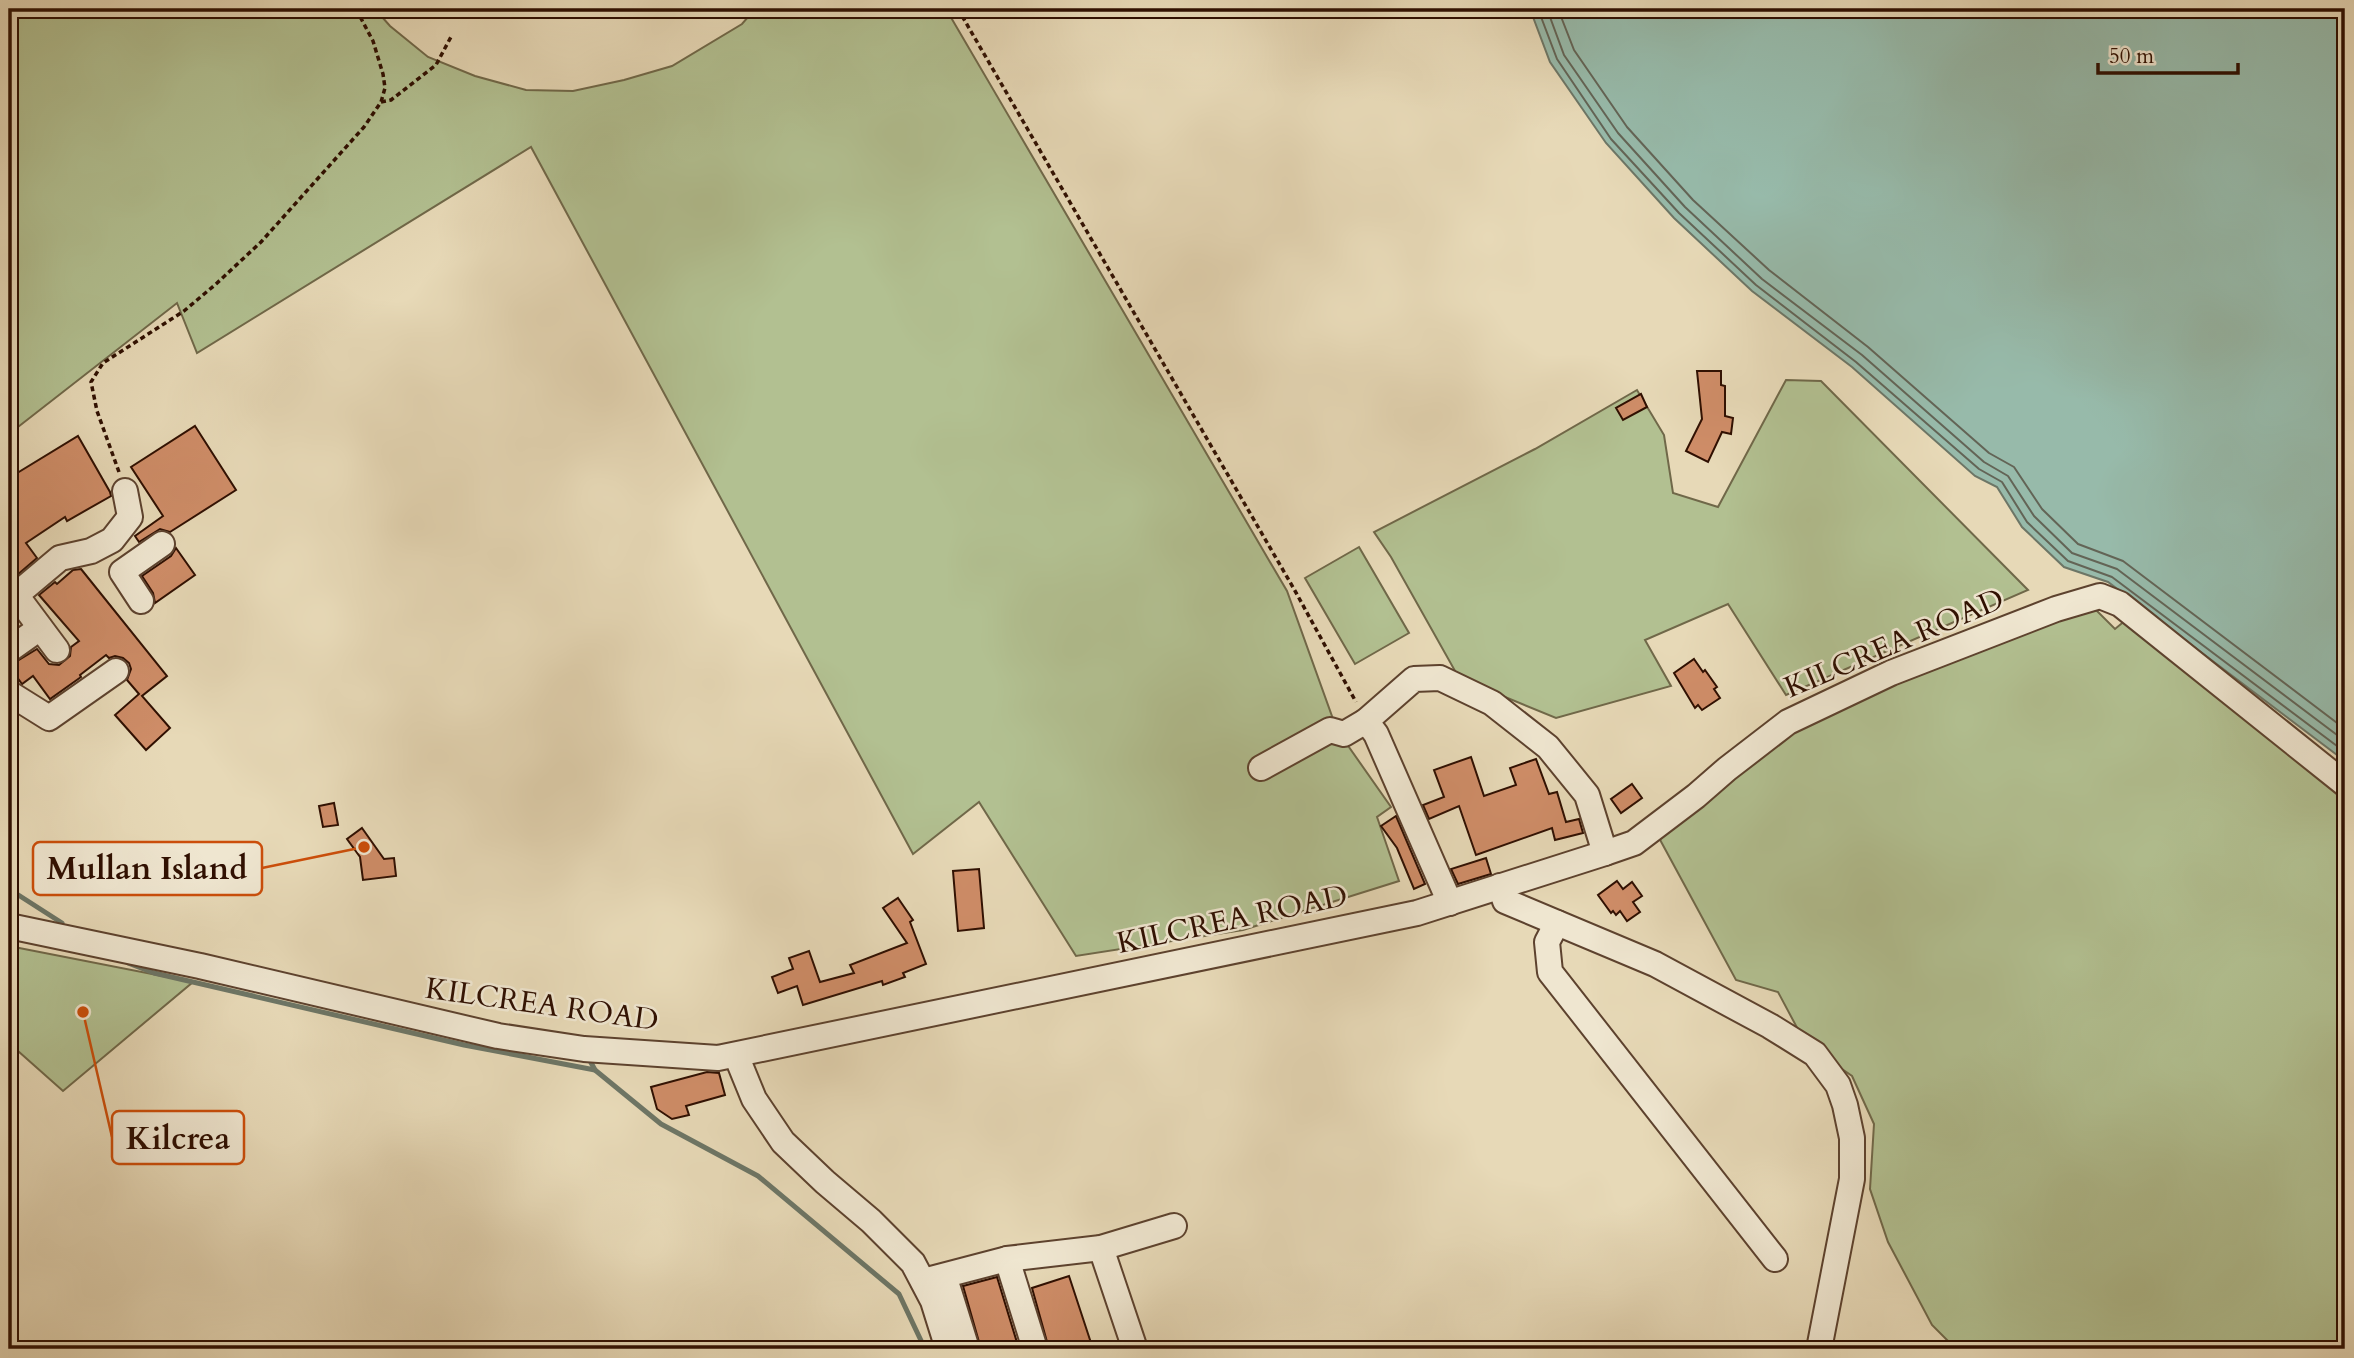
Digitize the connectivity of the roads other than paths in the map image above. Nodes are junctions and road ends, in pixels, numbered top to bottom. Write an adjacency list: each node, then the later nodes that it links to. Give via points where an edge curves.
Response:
1 (125, 491): 3 (street, via 130,517 112,540)
2 (162, 544): 4 (street)
3 (91, 551): 4 (street, via 107,570); 6 (street, via 60,558 16,595)
4 (121, 572): 5 (street)
5 (141, 600)
6 (40, 628): 7 (street); 8 (street)
7 (9, 650)
8 (57, 650)
9 (116, 671): 10 (street, via 49,718)
10 (9, 693)
11 (1366, 720): 12 (street, via 1344,734 1330,730); 14 (street, via 1414,679 1440,678 1492,703 1548,747 1587,795); 16 (street)
12 (1261, 768)
13 (2345, 784): 14 (street, KILCREA ROAD, via 2120,604 2100,596 1891,673 1788,722 1634,843)
14 (1605, 853): 15 (street, KILCREA ROAD)
15 (1500, 886): 16 (street, KILCREA ROAD); 17 (street, via 1504,901)
16 (1450, 902): 19 (street, KILCREA ROAD, via 1416,913)
17 (1557, 923): 23 (street, via 1547,942 1550,972); 30 (street, via 1655,964 1770,1026 1815,1054 1838,1085 1852,1138 1852,1179)
18 (9, 926): 19 (street, KILCREA ROAD, via 498,1036 584,1049 718,1058)
19 (736, 1055): 24 (street, via 754,1099 783,1142 913,1262)
20 (1174, 1226): 21 (street)
21 (1101, 1248): 22 (street); 29 (street)
22 (1007, 1259): 24 (street); 28 (street)
23 (1775, 1259)
24 (923, 1281): 26 (street)
25 (948, 1288): 27 (street)
26 (948, 1349)
27 (967, 1349)
28 (1035, 1349)
29 (1135, 1349)
30 (1819, 1349)

